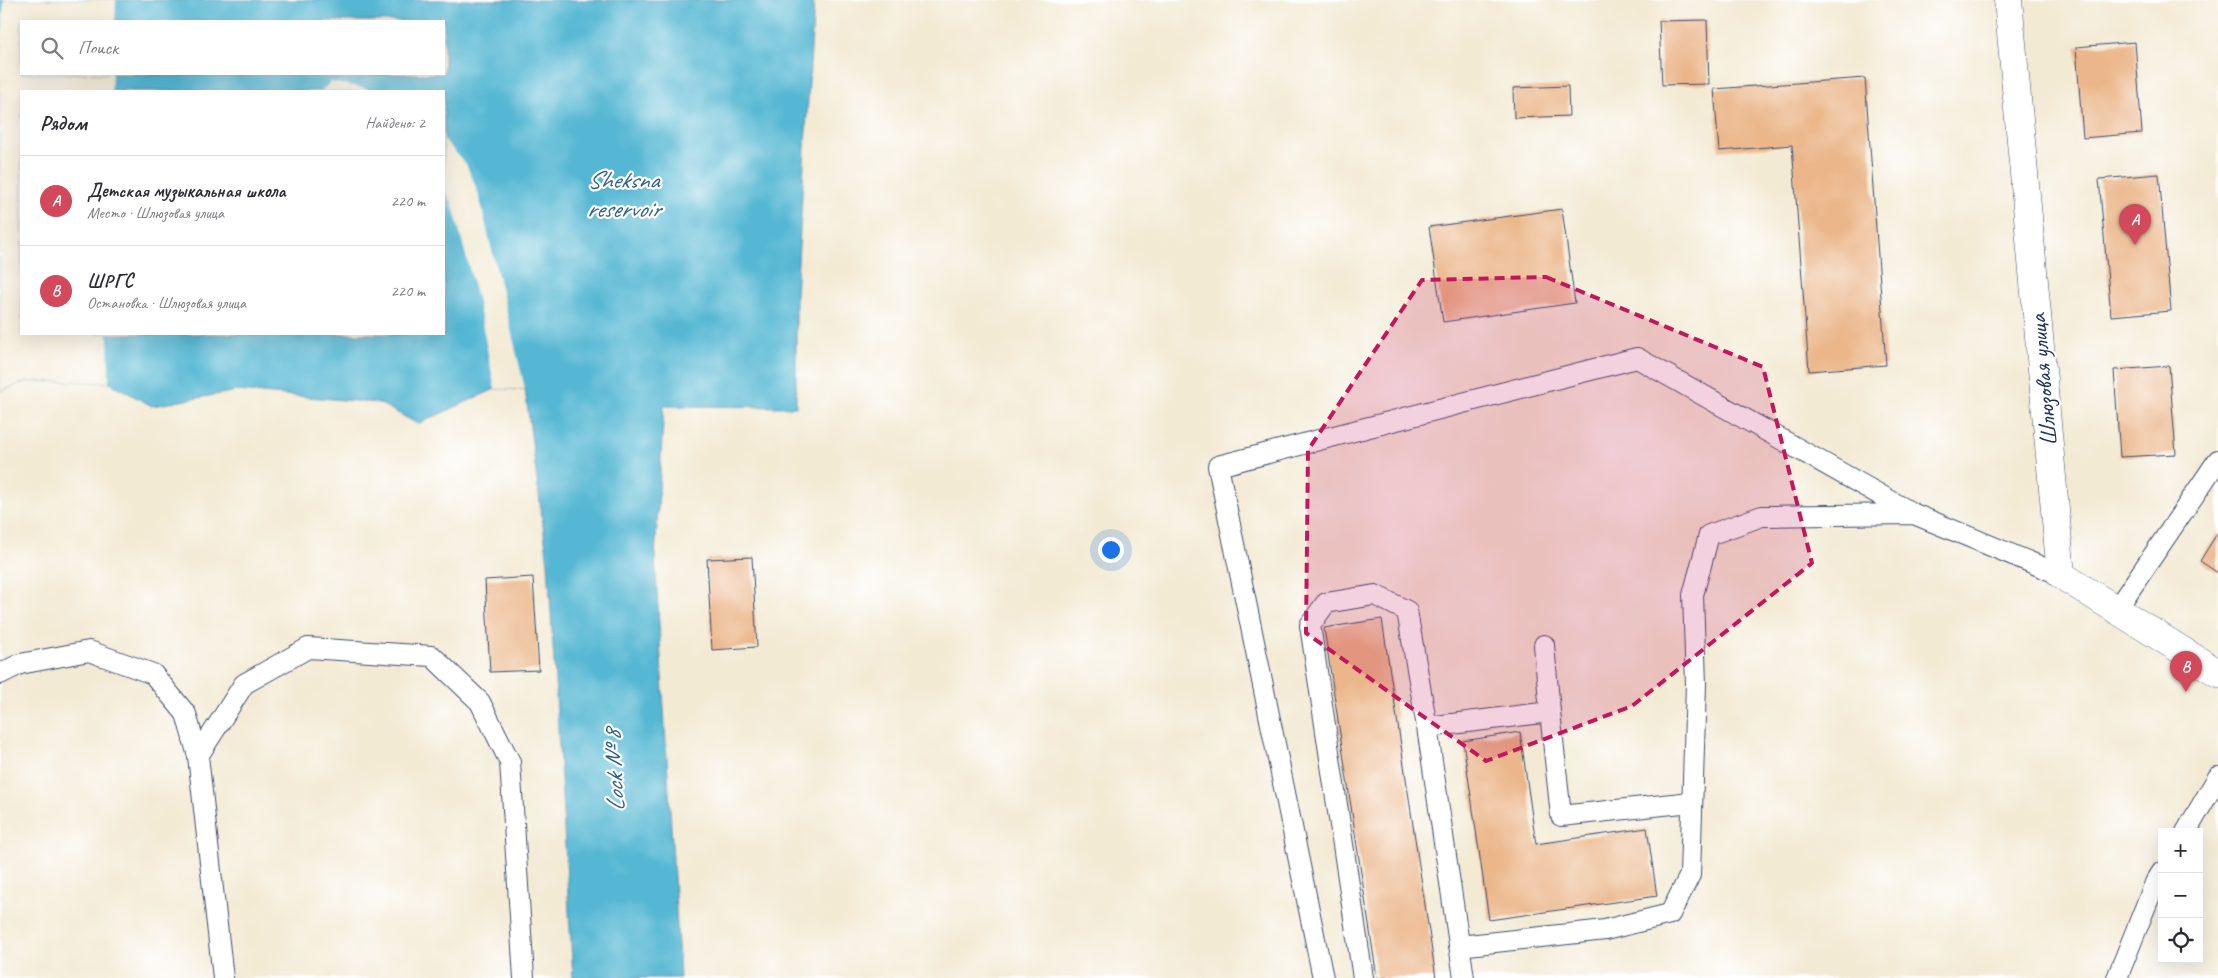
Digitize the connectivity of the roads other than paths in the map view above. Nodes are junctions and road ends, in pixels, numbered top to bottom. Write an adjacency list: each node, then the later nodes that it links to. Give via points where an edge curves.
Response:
1 (2008, 0): 4 (street, Шлюзовая улица)
2 (2218, 460): 5 (lane)
3 (1914, 514): 4 (lane); 13 (lane, via 1762,516 1709,535 1693,595 1696,684); 19 (lane, via 1637,358 1218,466)
4 (2061, 575): 5 (street)
5 (2116, 610): 7 (street)
6 (1544, 645): 9 (lane)
7 (2218, 673)
8 (0, 674): 11 (lane, via 20,664 89,651 153,674 186,714)
9 (1550, 712): 10 (lane); 13 (lane, via 1561,816)
10 (1427, 727): 16 (lane); 20 (lane, via 1407,611 1375,595 1326,604 1310,625)
11 (198, 756): 17 (lane); 18 (lane, via 244,684 308,648 432,656 480,702 510,762)
12 (2218, 777): 14 (lane)
13 (1691, 802): 16 (lane, via 1690,875 1670,914 1605,930)
14 (2188, 828)
15 (2161, 873): 22 (lane)
16 (1459, 946): 21 (lane)
17 (223, 978)
18 (524, 978)
19 (1323, 978)
20 (1364, 978)
21 (1464, 978)
22 (2116, 978)

